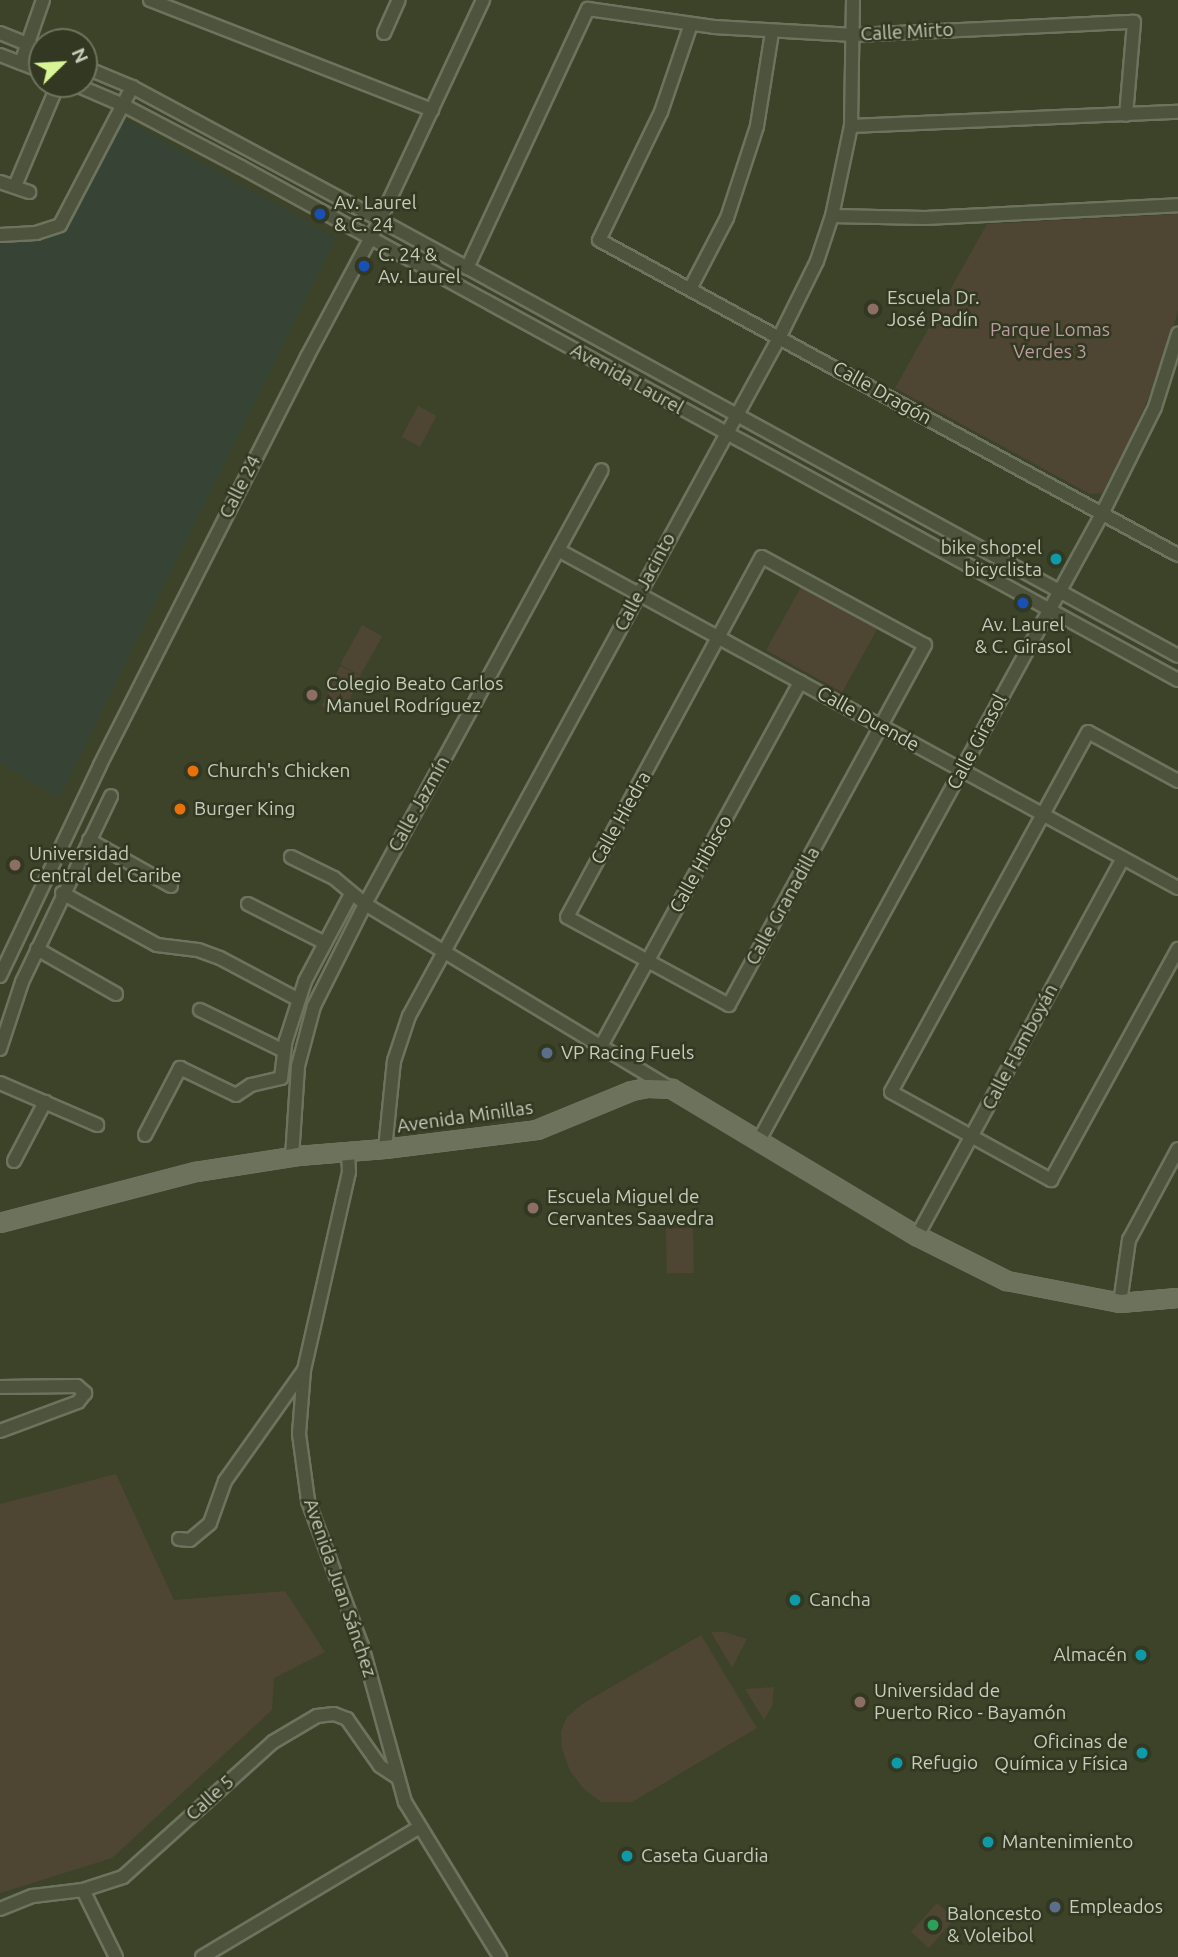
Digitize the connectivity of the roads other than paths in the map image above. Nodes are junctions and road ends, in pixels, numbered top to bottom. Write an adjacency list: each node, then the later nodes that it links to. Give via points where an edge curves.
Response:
1 (43, 0): 11 (street)
2 (150, 0): 20 (street)
3 (399, 0): 9 (street)
4 (483, 0): 20 (street, Calle 24)
5 (853, 0): 10 (street, Calle Jacinto)
6 (691, 24): 7 (street, Calle Mirto); 32 (street, Calle Mirto, via 588,9); 33 (street, Calle Dragón, via 661,112 599,240)
7 (772, 32): 10 (street, Calle Mirto); 33 (street, via 757,125 727,218)
8 (0, 33): 11 (street)
9 (384, 33)
10 (854, 35): 22 (street, Calle Mirto, via 1134,22); 23 (street, Calle Jacinto)
11 (26, 43): 13 (street)
12 (0, 55): 13 (street)
13 (21, 63): 14 (street)
14 (28, 66)
15 (98, 73): 16 (street, Avenida Laurel)
16 (132, 87): 19 (street); 29 (street, Avenida Laurel)
17 (98, 94): 19 (street, Avenida Laurel)
18 (52, 98): 25 (street)
19 (123, 105): 30 (street, via 60,225 36,233); 31 (street, Avenida Laurel)
20 (432, 110): 29 (street, Calle 24)
21 (1178, 113): 22 (street)
22 (1126, 115): 23 (street)
23 (851, 126): 28 (street, Calle Jacinto)
24 (0, 182): 25 (street)
25 (15, 186): 26 (street)
26 (29, 192)
27 (1178, 205): 28 (street, via 925,218)
28 (832, 216): 35 (street, Calle Jacinto, via 817,261)
29 (380, 220): 31 (street, Calle 24); 32 (street, Avenida Laurel)
30 (0, 235)
31 (371, 239): 37 (street, Avenida Laurel); 68 (street, Calle 24, via 100,765)
32 (467, 268): 36 (street, Avenida Laurel)
33 (690, 289): 35 (street, Calle Dragón)
34 (1178, 334): 39 (street, Calle Girasol, via 1154,407)
35 (779, 338): 36 (street, Calle Jacinto); 39 (street, Calle Dragón)
36 (736, 414): 37 (street, Calle Jacinto); 42 (street, Avenida Laurel)
37 (726, 433): 43 (street, Calle Jacinto); 44 (street, Avenida Laurel)
38 (602, 470): 40 (street, Calle Jazmín)
39 (1102, 514): 41 (street, Calle Dragón); 42 (street, Calle Girasol)
40 (558, 550): 43 (street, Calle Duende); 62 (street, Calle Jazmín)
41 (1178, 555)
42 (1060, 591): 44 (street, Calle Girasol); 46 (street, Avenida Laurel)
43 (639, 594): 45 (street, Calle Duende); 66 (street, Calle Jacinto)
44 (1050, 611): 47 (street, Avenida Laurel); 50 (street, Calle Girasol)
45 (719, 638): 48 (street, Calle Duende); 49 (street, via 762,557 925,645); 67 (street, Calle Hiedra, via 567,917)
46 (1178, 656)
47 (1178, 680)
48 (800, 682): 49 (street, Calle Duende); 67 (street, Calle Hibisco)
49 (881, 726): 50 (street, Calle Duende); 67 (street, Calle Granadilla, via 729,1005)
50 (962, 771): 53 (street, Calle Duende); 81 (street, Calle Girasol)
51 (1178, 782): 53 (street, via 1088,732)
52 (111, 796): 54 (street)
53 (1042, 814): 56 (street, Calle Duende); 80 (street, via 891,1092)
54 (89, 840): 57 (street); 59 (street)
55 (291, 856): 60 (street, via 334,878)
56 (1123, 858): 58 (street, Calle Duende); 80 (street, Calle Flamboyán)
57 (171, 886)
58 (1178, 888)
59 (62, 893): 64 (street); 70 (street, via 157,945 220,958)
60 (351, 894): 62 (street); 63 (street)
61 (248, 904): 63 (street)
62 (365, 904): 66 (street); 85 (street, Calle Jazmín, via 314,1006 298,1066)
63 (325, 943): 70 (street)
64 (37, 949): 69 (street); 73 (street)
65 (1178, 949): 80 (street, via 1051,1180)
66 (443, 951): 72 (street); 82 (street, Calle Jacinto, via 409,1016 394,1061)
67 (648, 960): 72 (street, Calle Hibisco)
68 (0, 976)
69 (116, 994)
70 (299, 1000): 74 (street)
71 (200, 1010): 74 (street)
72 (601, 1046): 76 (street)
73 (0, 1049)
74 (284, 1051): 79 (street, via 281,1078 251,1085 236,1095 180,1068)
75 (0, 1083): 77 (street)
76 (672, 1089): 81 (main road); 82 (main road, Avenida Minillas, via 632,1091 537,1130)
77 (45, 1102): 78 (street); 86 (street)
78 (97, 1125)
79 (145, 1135)
80 (971, 1137): 88 (street, Calle Flamboyán)
81 (758, 1142): 88 (main road)
82 (385, 1149): 84 (main road, Avenida Minillas)
83 (1178, 1149): 90 (street, via 1129,1240)
84 (348, 1152): 85 (main road, Avenida Minillas); 91 (street, Avenida Juan Sánchez, via 349,1172)
85 (292, 1157): 87 (main road, Avenida Minillas, via 196,1172)
86 (14, 1161)
87 (0, 1223)
88 (917, 1236): 90 (main road, via 1007,1281)
89 (1178, 1298): 90 (main road)
90 (1120, 1303)
91 (304, 1370): 96 (street, via 225,1481 210,1523 190,1540); 97 (street, Avenida Juan Sánchez, via 299,1434 308,1501 362,1646)
92 (61, 1386): 93 (street); 94 (street); 94 (street, via 77,1385 85,1393)
93 (0, 1387)
94 (65, 1407): 95 (street)
95 (0, 1431)
96 (179, 1539)
97 (397, 1777): 98 (street, Avenida Juan Sánchez); 99 (street, Calle 5, via 380,1766 347,1718 317,1716 273,1742 123,1877)
98 (418, 1828): 102 (street); 103 (street, Avenida Juan Sánchez)
99 (83, 1890): 100 (street, Calle 5, via 33,1896); 101 (street)
100 (0, 1909)
101 (116, 1957)
102 (202, 1957)
103 (500, 1957)

